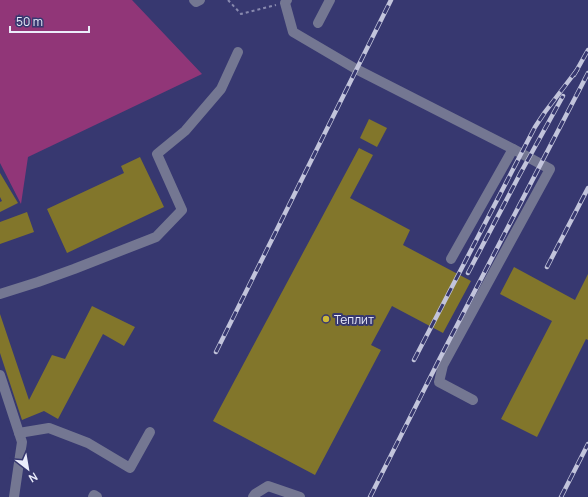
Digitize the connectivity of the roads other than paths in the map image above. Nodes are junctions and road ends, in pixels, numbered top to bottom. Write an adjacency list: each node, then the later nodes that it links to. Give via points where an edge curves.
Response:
1 (194, 0): 2 (lane)
2 (200, 0)
3 (330, 0): 5 (lane)
4 (286, 2): 7 (lane, via 293,32 356,69)
5 (318, 23)
6 (238, 52): 9 (lane, via 222,89 185,132 157,154 182,210 161,232 156,237 74,269)
7 (513, 149): 8 (lane); 11 (lane, via 550,169 443,366 439,382)
8 (451, 259)
9 (0, 294)
10 (0, 375): 13 (lane)
11 (473, 400)
12 (150, 432): 13 (lane, via 130,468 88,443 49,428)
13 (19, 434): 14 (lane, via 22,442)
14 (14, 497)
15 (93, 497): 16 (lane)
16 (97, 497)
17 (253, 497): 18 (lane, via 268,486)
18 (300, 497)

